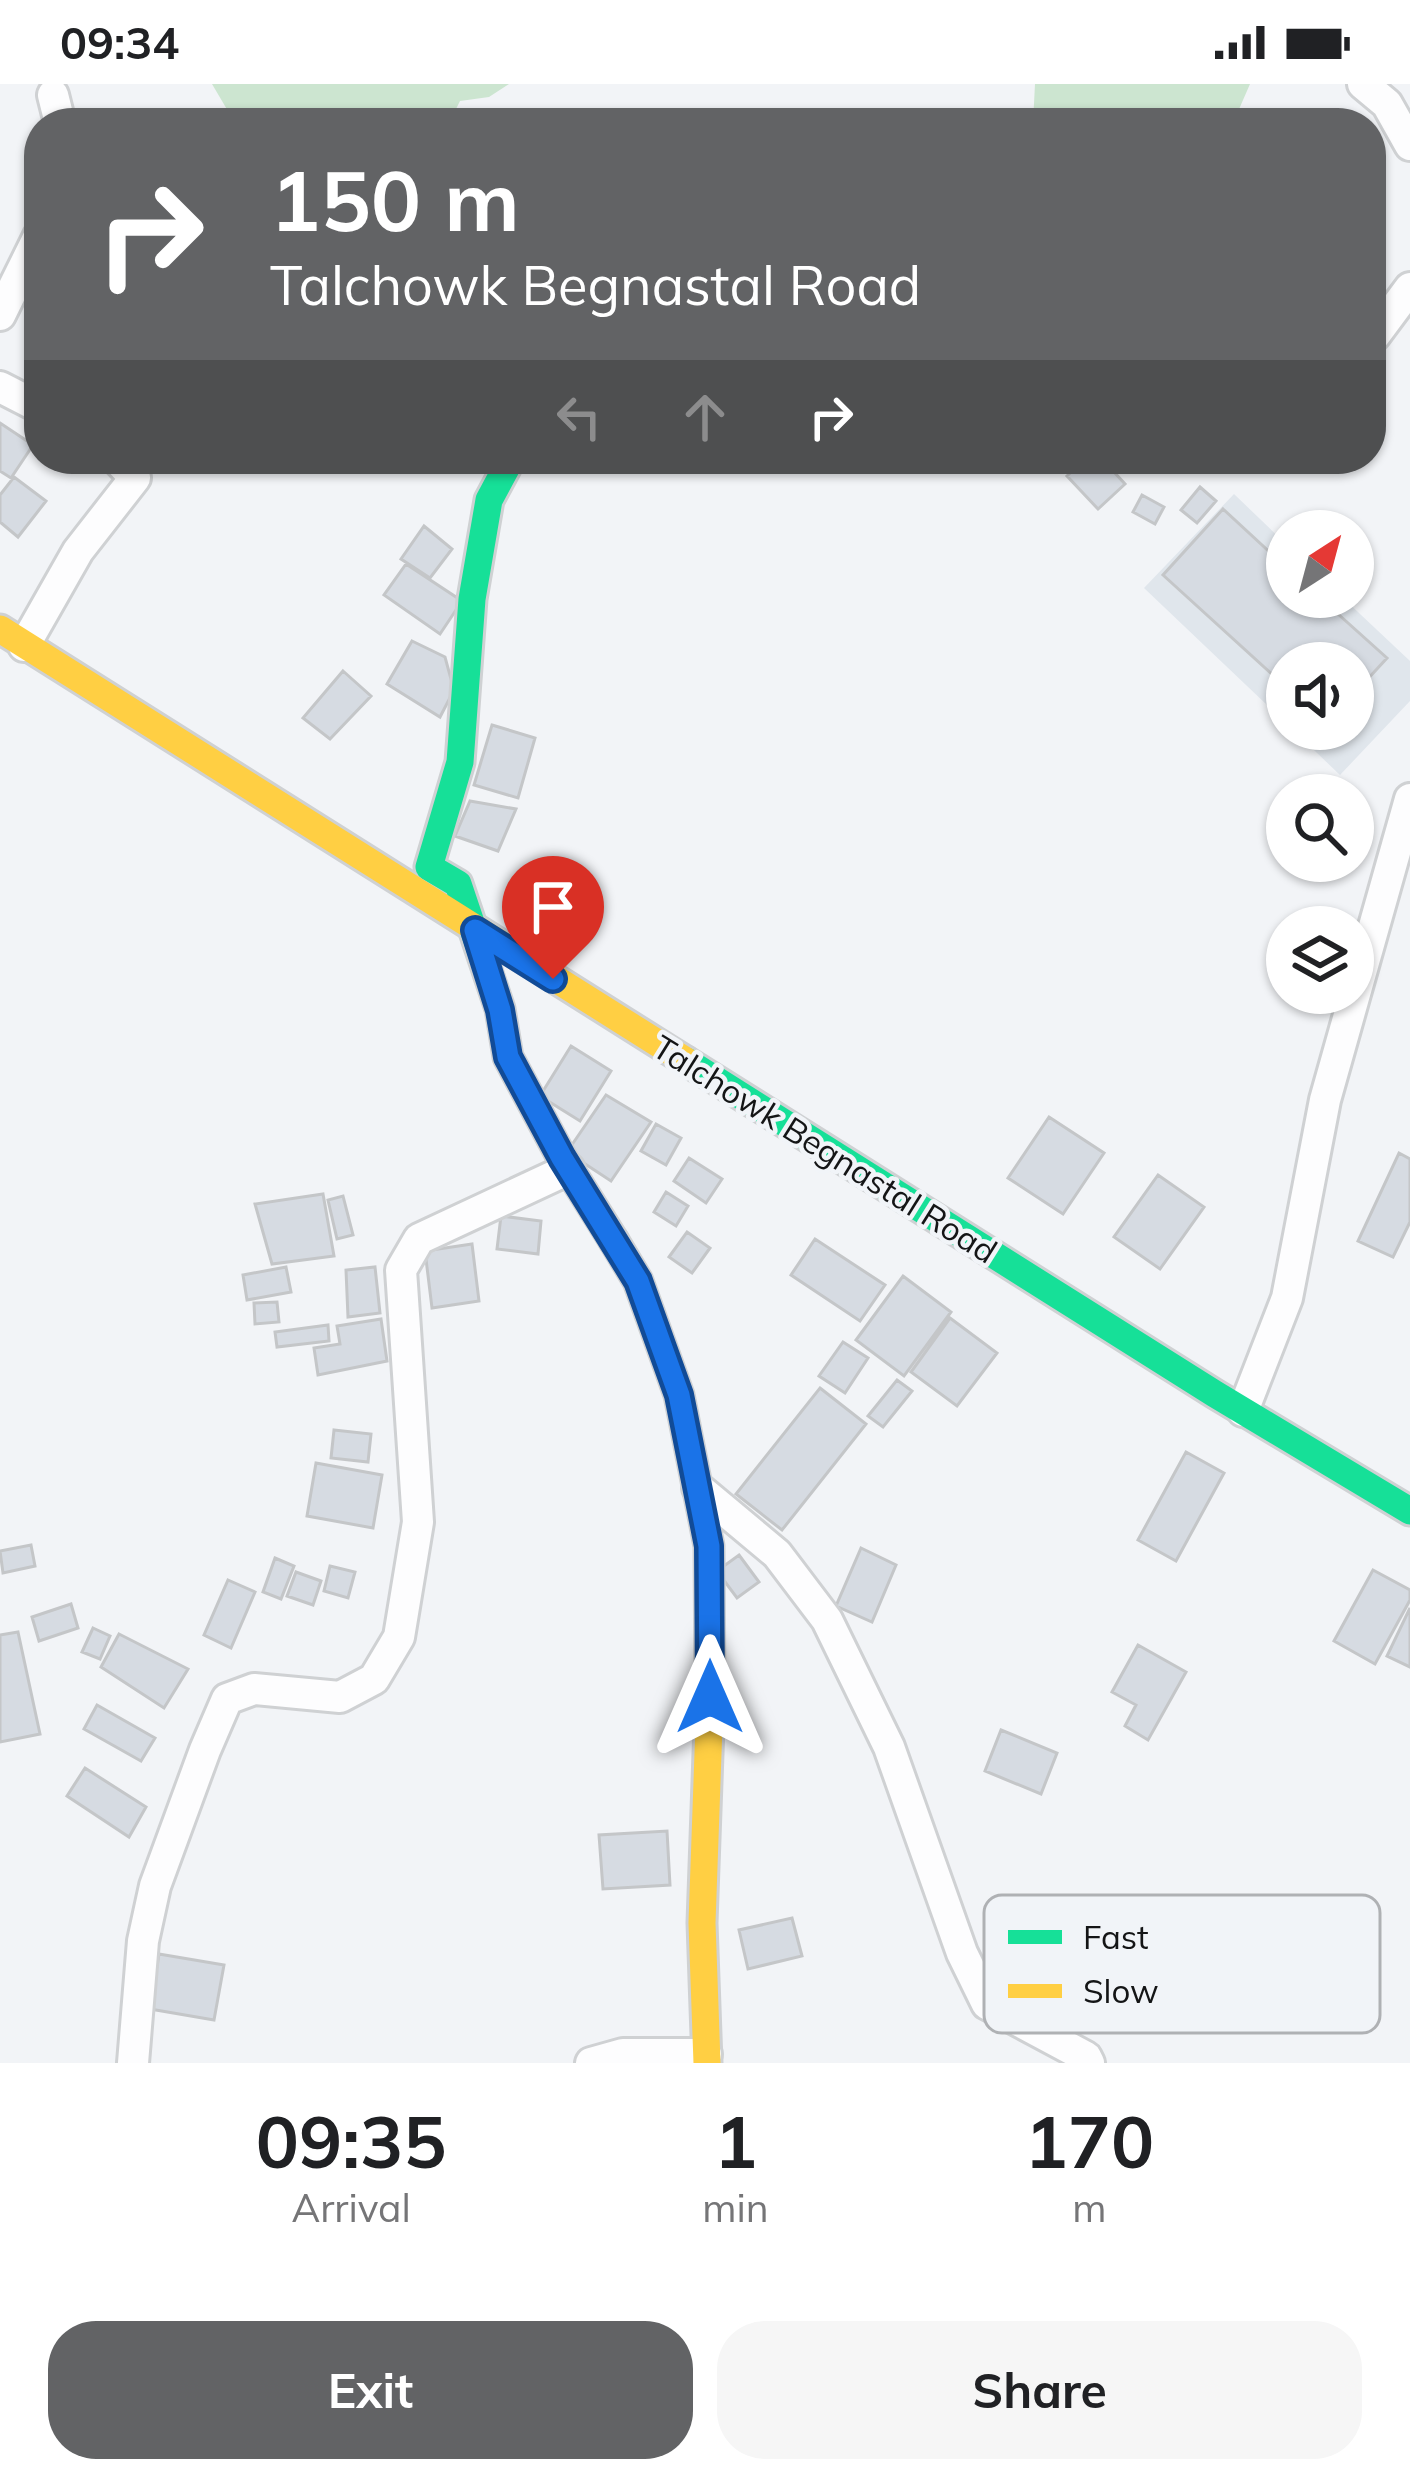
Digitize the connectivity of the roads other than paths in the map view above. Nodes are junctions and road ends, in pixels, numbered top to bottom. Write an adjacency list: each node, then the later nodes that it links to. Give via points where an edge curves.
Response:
1 (1363, 84): 2 (street, via 1388,104)
2 (1410, 145)
3 (24, 266): 5 (street)
4 (1410, 288): 6 (street)
5 (0, 315)
6 (1386, 320)
7 (131, 474): 9 (street)
8 (503, 474): 11 (street, via 489,500 472,599 460,762 429,867 458,884)
9 (12, 638): 11 (street, Talchowk Begnastal Road)
10 (1410, 799): 13 (street, via 1325,1100 1287,1298)
11 (475, 930): 12 (street, via 508,1057); 13 (street, Talchowk Begnastal Road)
12 (569, 1168): 14 (street, via 638,1281 679,1395); 19 (street, via 419,1239 401,1270 418,1522 399,1637 374,1678 340,1697 254,1689 227,1700 154,1886)
13 (1243, 1411): 15 (street, Talchowk Begnastal Road)
14 (698, 1488): 16 (street, via 777,1554 827,1620 889,1747); 18 (street, via 709,1546)
15 (1410, 1511)
16 (984, 1998)
17 (1041, 2033): 21 (street)
18 (706, 2058): 20 (street, via 623,2054)
19 (133, 2063)
20 (591, 2063)
21 (1089, 2063)

